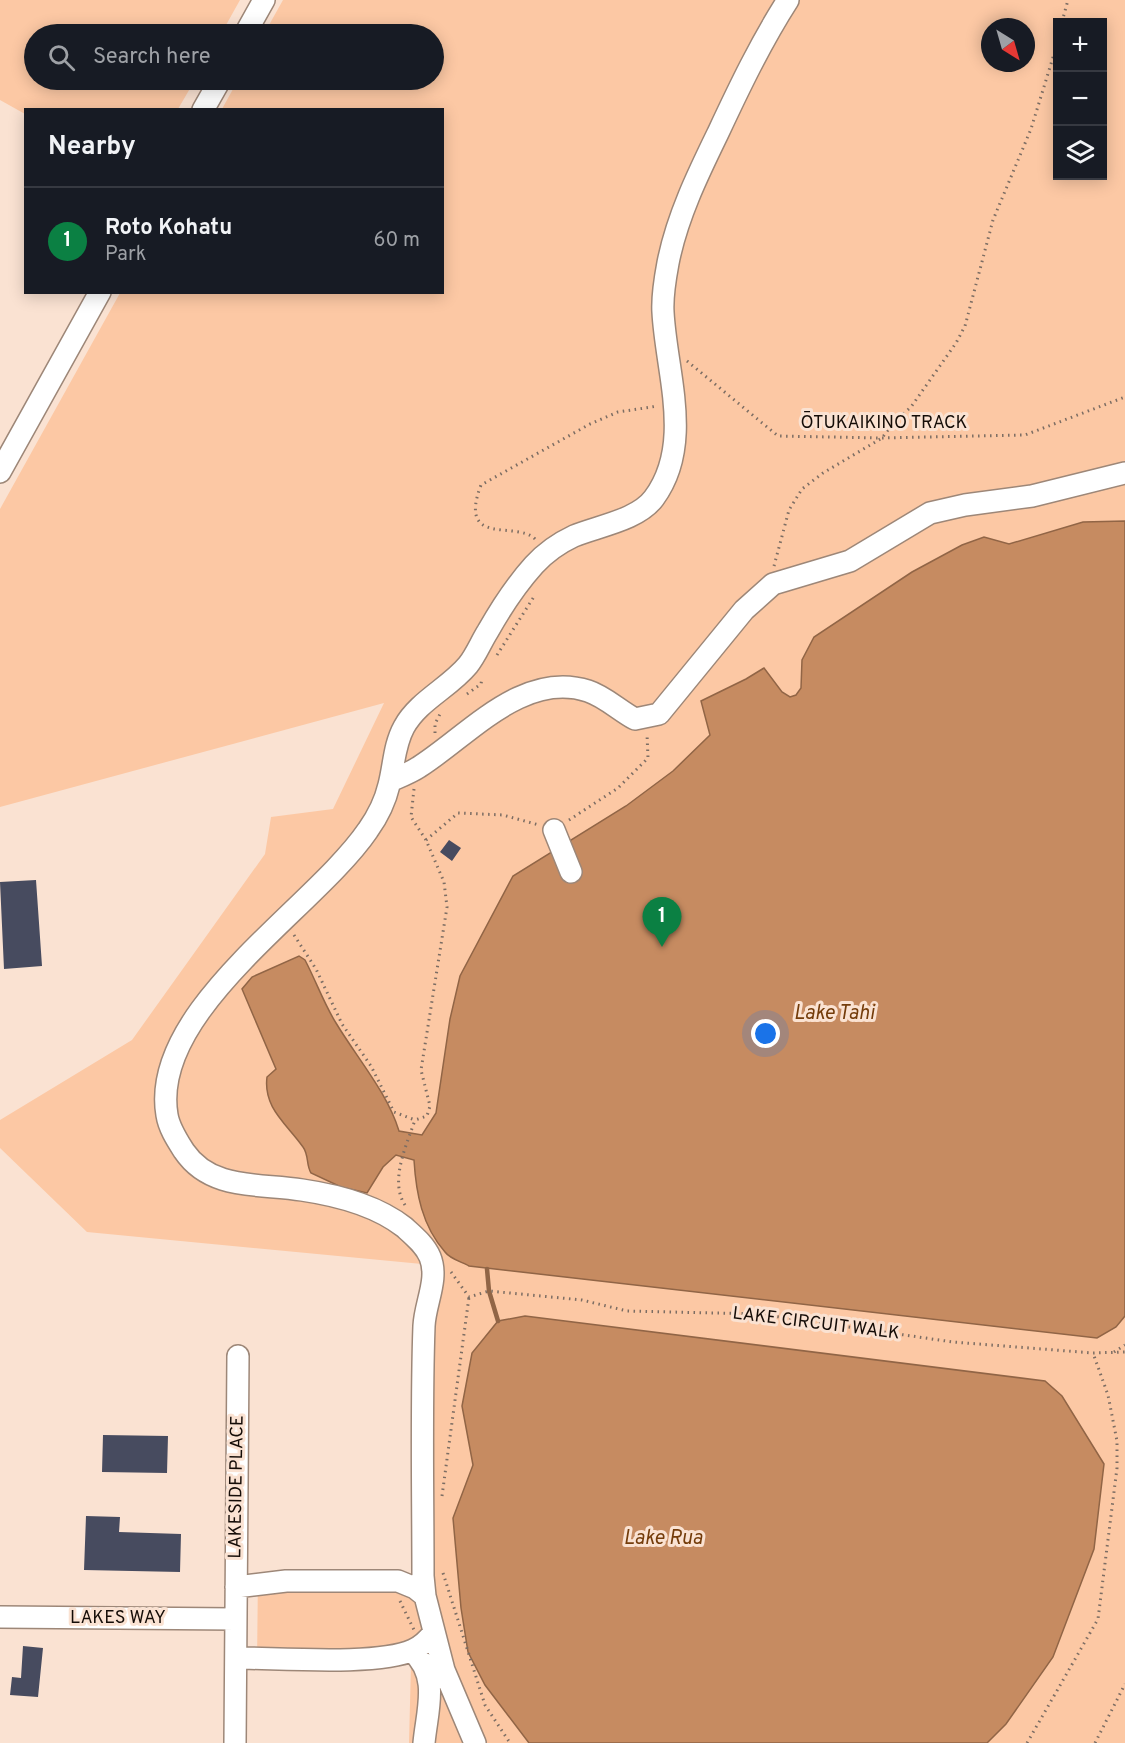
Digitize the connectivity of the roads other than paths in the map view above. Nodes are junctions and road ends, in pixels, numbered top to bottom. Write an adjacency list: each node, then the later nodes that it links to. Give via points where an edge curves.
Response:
1 (264, 0): 3 (street)
2 (788, 0): 9 (street, via 733,100 676,231 663,294 674,442 656,496 627,516 559,544 535,565 505,603 466,668 405,725)
3 (251, 24)
4 (214, 90): 5 (street)
5 (204, 108)
6 (99, 294): 7 (street)
7 (0, 472)
8 (1125, 473): 9 (street, via 1032,496 930,513 850,561 769,587 744,610 659,714 635,719 590,691 544,687 515,699)
9 (390, 782): 14 (street, via 384,804 363,838 215,990 179,1046 168,1072 165,1095 167,1121 191,1161 225,1182 311,1191 353,1202 394,1220 426,1249 433,1273 424,1326 431,1557)
10 (554, 830): 11 (street)
11 (571, 872)
12 (238, 1356): 13 (street, LAKESIDE PLACE)
13 (236, 1587): 14 (street, via 286,1581 398,1581); 16 (street, LAKESIDE PLACE)
14 (425, 1596): 17 (street)
15 (0, 1617): 16 (street, LAKES WAY)
16 (236, 1619): 19 (street, LAKESIDE PLACE)
17 (434, 1632): 18 (street); 22 (street, via 453,1695)
18 (412, 1651): 19 (street, via 370,1658); 21 (street, via 422,1659 431,1688)
19 (236, 1658): 20 (street, LAKESIDE PLACE)
20 (235, 1743)
21 (424, 1743)
22 (475, 1743)

